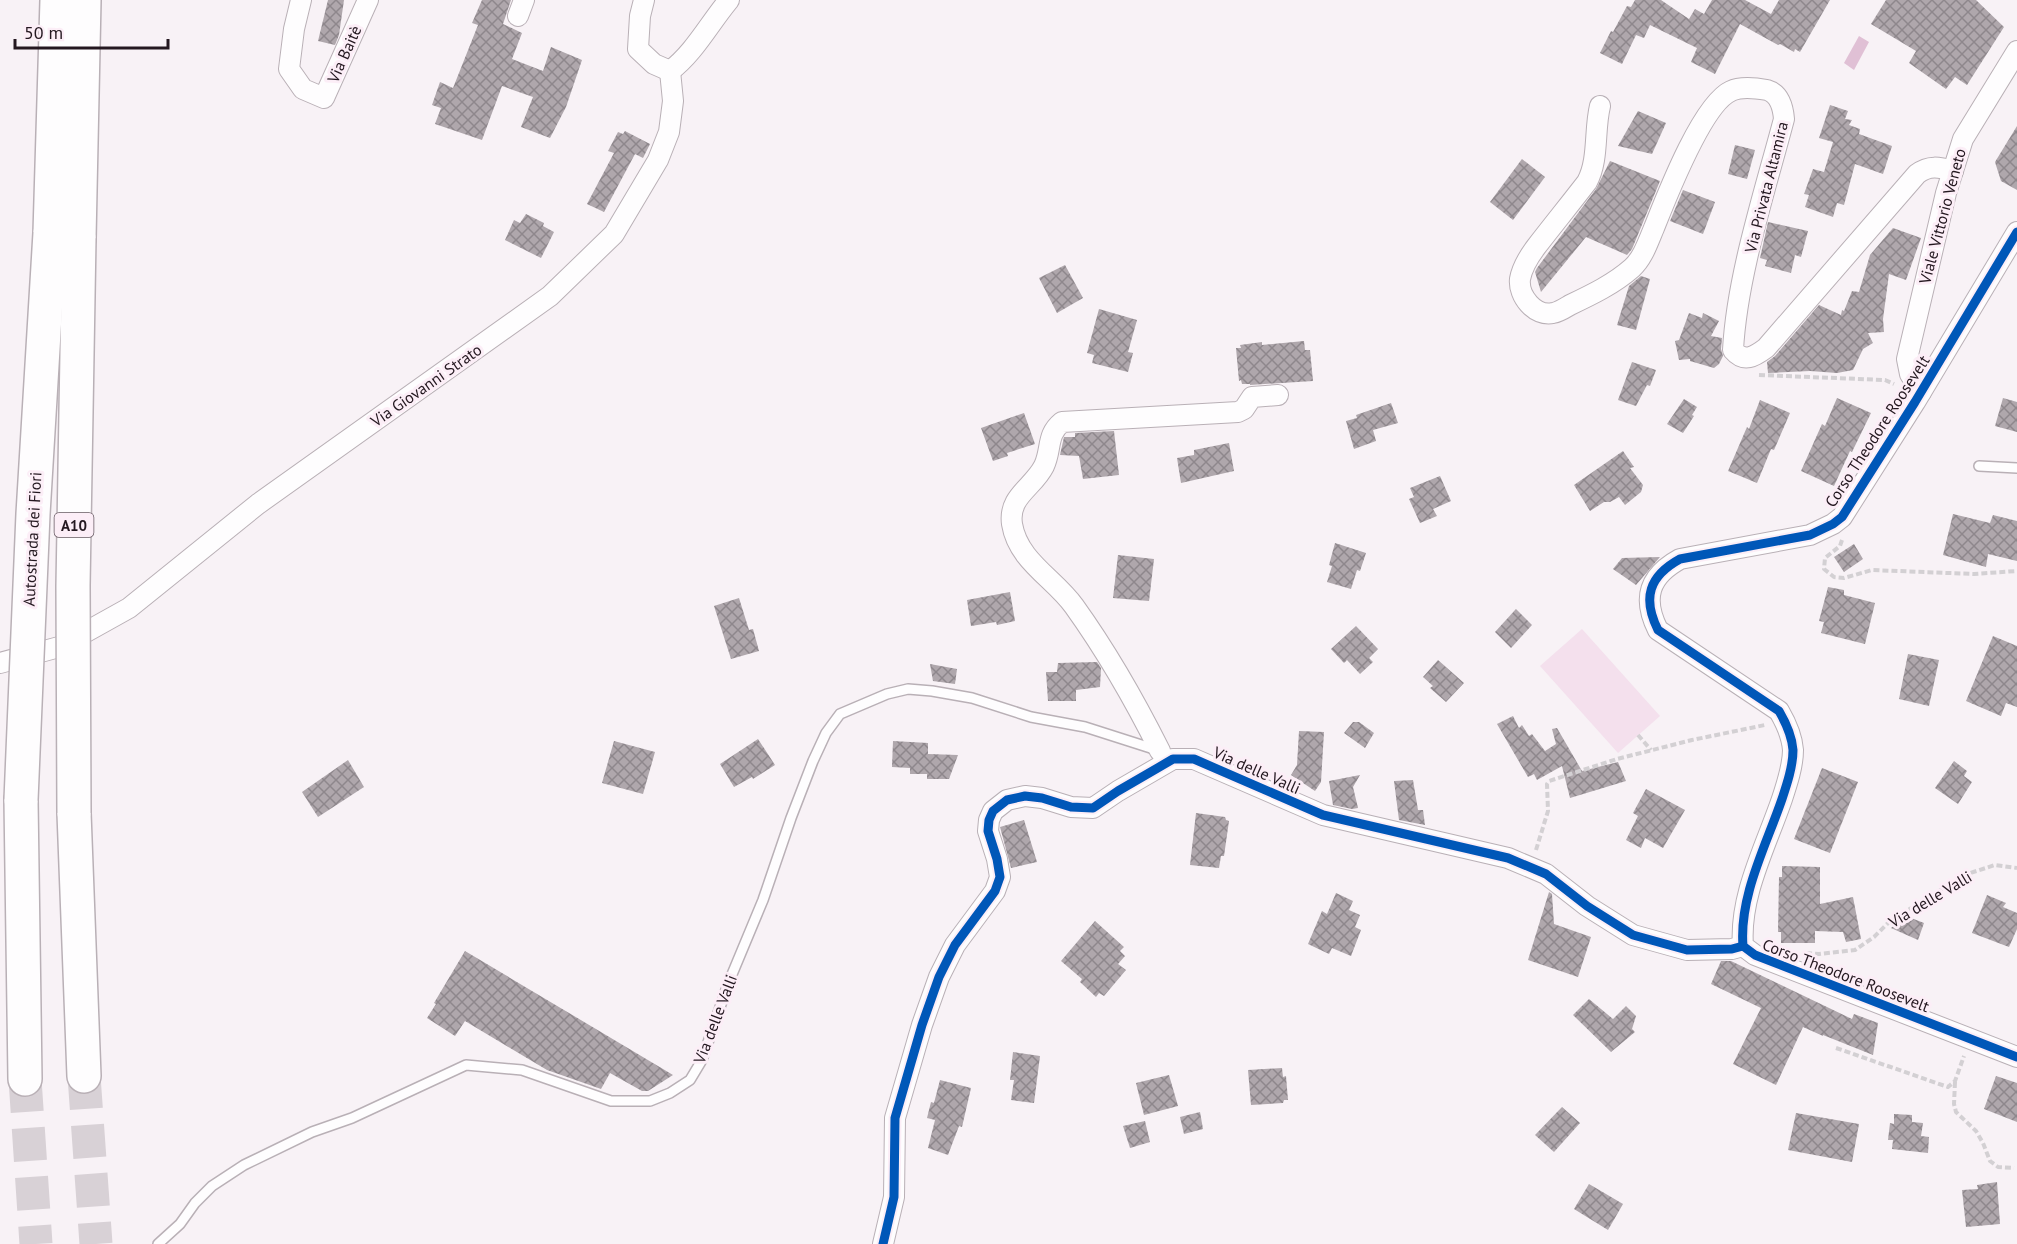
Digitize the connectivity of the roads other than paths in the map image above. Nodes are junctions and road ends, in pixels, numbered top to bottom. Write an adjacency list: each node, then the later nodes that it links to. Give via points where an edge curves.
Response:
1 (57, 0): 12 (highway, Autostrada dei Fiori / A10)
2 (84, 0): 12 (highway, Autostrada dei Fiori / A10)
3 (301, 0): 4 (street, Via Baitè, via 289,69 303,89 324,98)
4 (368, 0)
5 (644, 0): 8 (street, via 638,49 654,64)
6 (729, 0): 8 (street, via 685,60)
7 (2017, 51): 10 (street, Viale Vittorio Veneto, via 1963,139)
8 (670, 71): 17 (street, Via Giovanni Strato, via 673,101 669,132 658,160 614,234 550,296 258,504 129,608 59,647)
9 (1600, 106): 10 (street, Via Privata Altamira, via 1593,171 1534,250 1520,280 1521,291 1531,307 1553,314 1600,291 1632,268 1639,261 1684,156 1717,101 1731,91 1758,88 1780,100 1784,119 1734,329 1733,350 1745,359 1766,348 1917,174 1925,168)
10 (1953, 171): 13 (street, Viale Vittorio Veneto, via 1907,359 1910,374)
11 (2017, 232): 13 (street, Corso Theodore Roosevelt)
12 (64, 236): 21 (highway, Autostrada dei Fiori / A10, bridge, via 74,813); 22 (highway, Autostrada dei Fiori / A10, bridge, via 32,525 21,800)
13 (1921, 392): 19 (street, Corso Theodore Roosevelt, via 1854,501 1833,524 1810,535 1680,559 1666,566 1649,596 1650,614 1659,630 1779,711 1789,729 1793,750 1788,779 1755,872 1741,928)
14 (1278, 395): 18 (street, via 1252,397 1238,412 1062,422 1050,434 1043,467 1013,509 1012,524 1030,562 1072,603)
15 (1979, 466): 16 (lane)
16 (2017, 468)
17 (0, 663)
18 (1167, 755): 19 (street, Via delle Valli, via 1194,759 1323,815 1530,866 1633,934 1687,950); 23 (lane, Via delle Valli, via 1085,727 932,691 908,689 887,694 840,714 813,761 702,1060 690,1080 650,1101 612,1101 522,1070 466,1065 244,1164 212,1186); 24 (street, via 1094,808 1025,796 1007,800 993,811 988,831 1000,877 995,891 955,945 922,1025 895,1118 894,1197)
19 (1743, 946): 20 (street, Corso Theodore Roosevelt, via 1755,955)
20 (2017, 1057)
21 (84, 1076)
22 (25, 1079)
23 (158, 1244)
24 (883, 1244)

